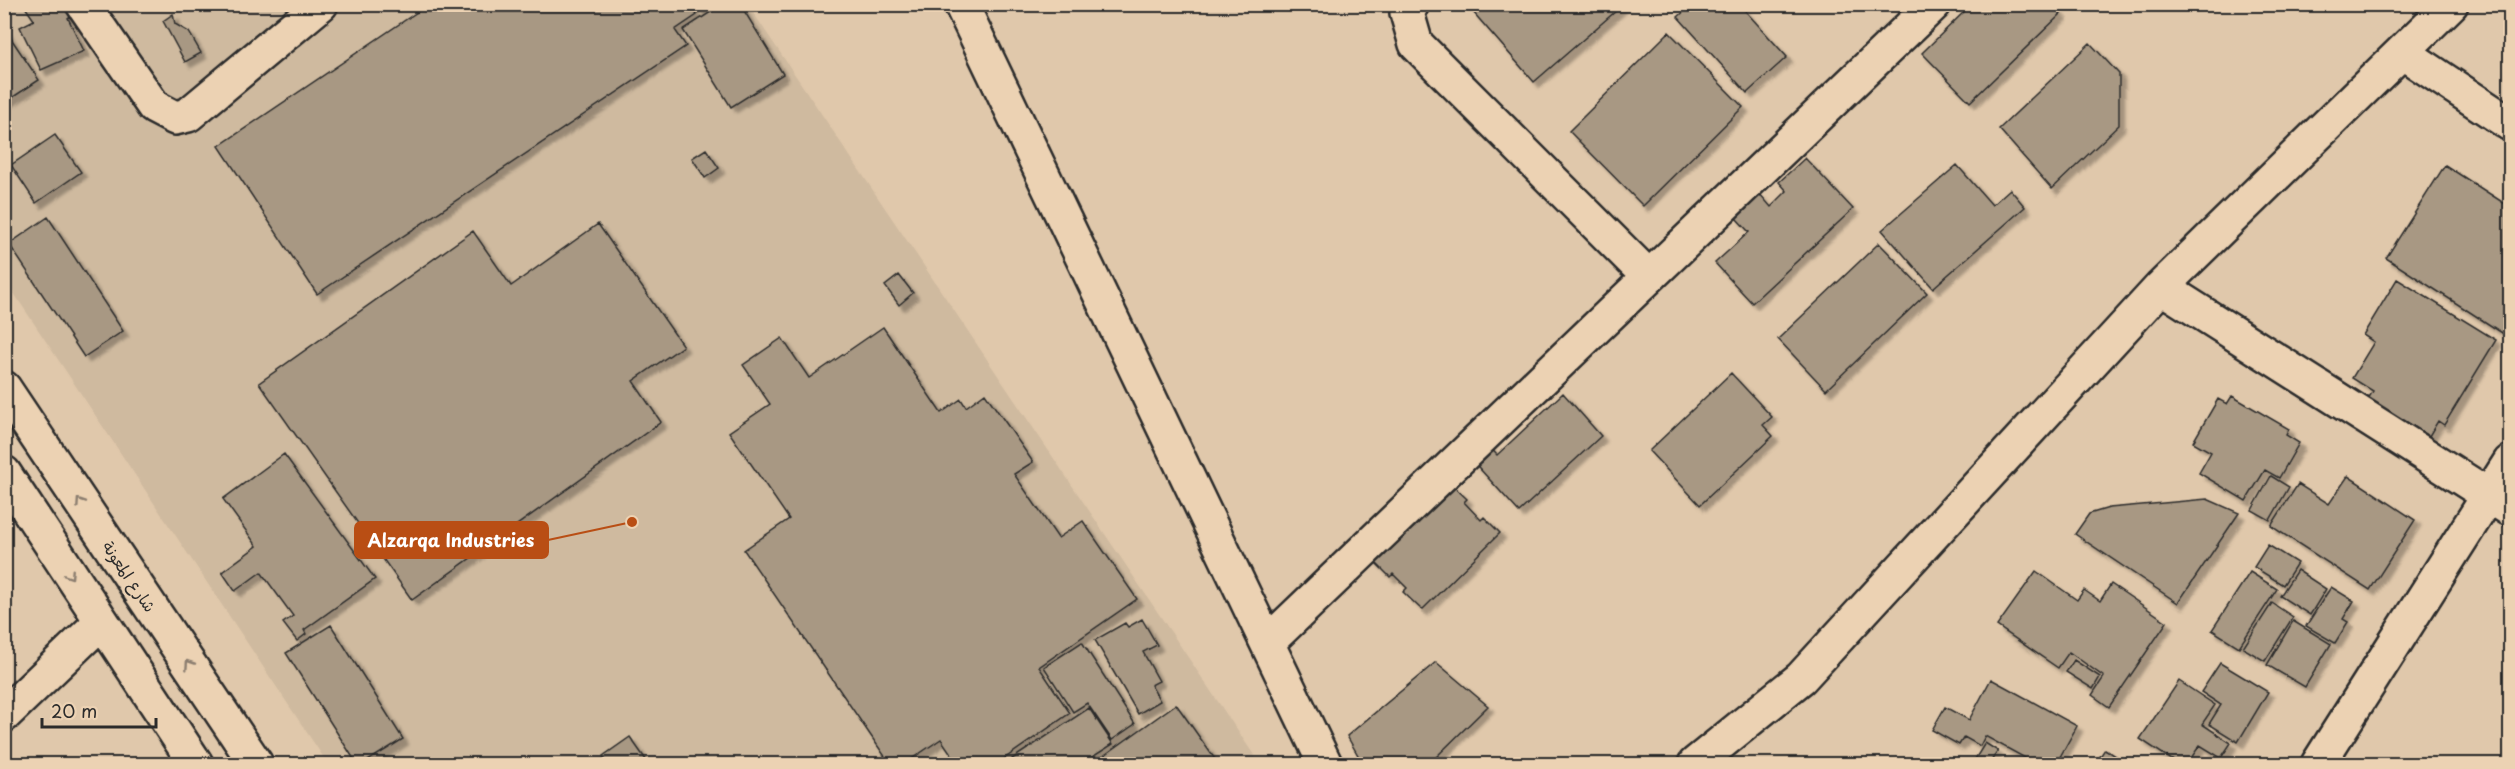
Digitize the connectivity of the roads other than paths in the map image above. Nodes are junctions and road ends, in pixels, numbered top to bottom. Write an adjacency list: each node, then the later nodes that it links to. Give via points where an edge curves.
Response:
1 (83, 4): 6 (main road, via 154,107 175,118 188,115)
2 (960, 4): 16 (main road)
3 (1934, 4): 9 (main road)
4 (2451, 4): 7 (main road)
5 (1407, 7): 9 (main road, via 1416,44)
6 (310, 9)
7 (2402, 52): 8 (main road); 10 (main road)
8 (2511, 124)
9 (1649, 277): 16 (main road)
10 (2161, 287): 14 (main road); 21 (main road, via 1801,678)
11 (4, 388): 19 (main road, شارع المعونة, one-way to 11)
12 (2511, 462): 14 (main road)
13 (4, 473): 15 (main road, one-way to 15)
14 (2500, 502): 22 (main road)
15 (101, 622): 17 (main road); 18 (main road)
16 (1267, 643): 20 (main road)
17 (4, 715)
18 (196, 765)
19 (256, 765)
20 (1325, 765)
21 (1695, 765)
22 (2318, 765)

